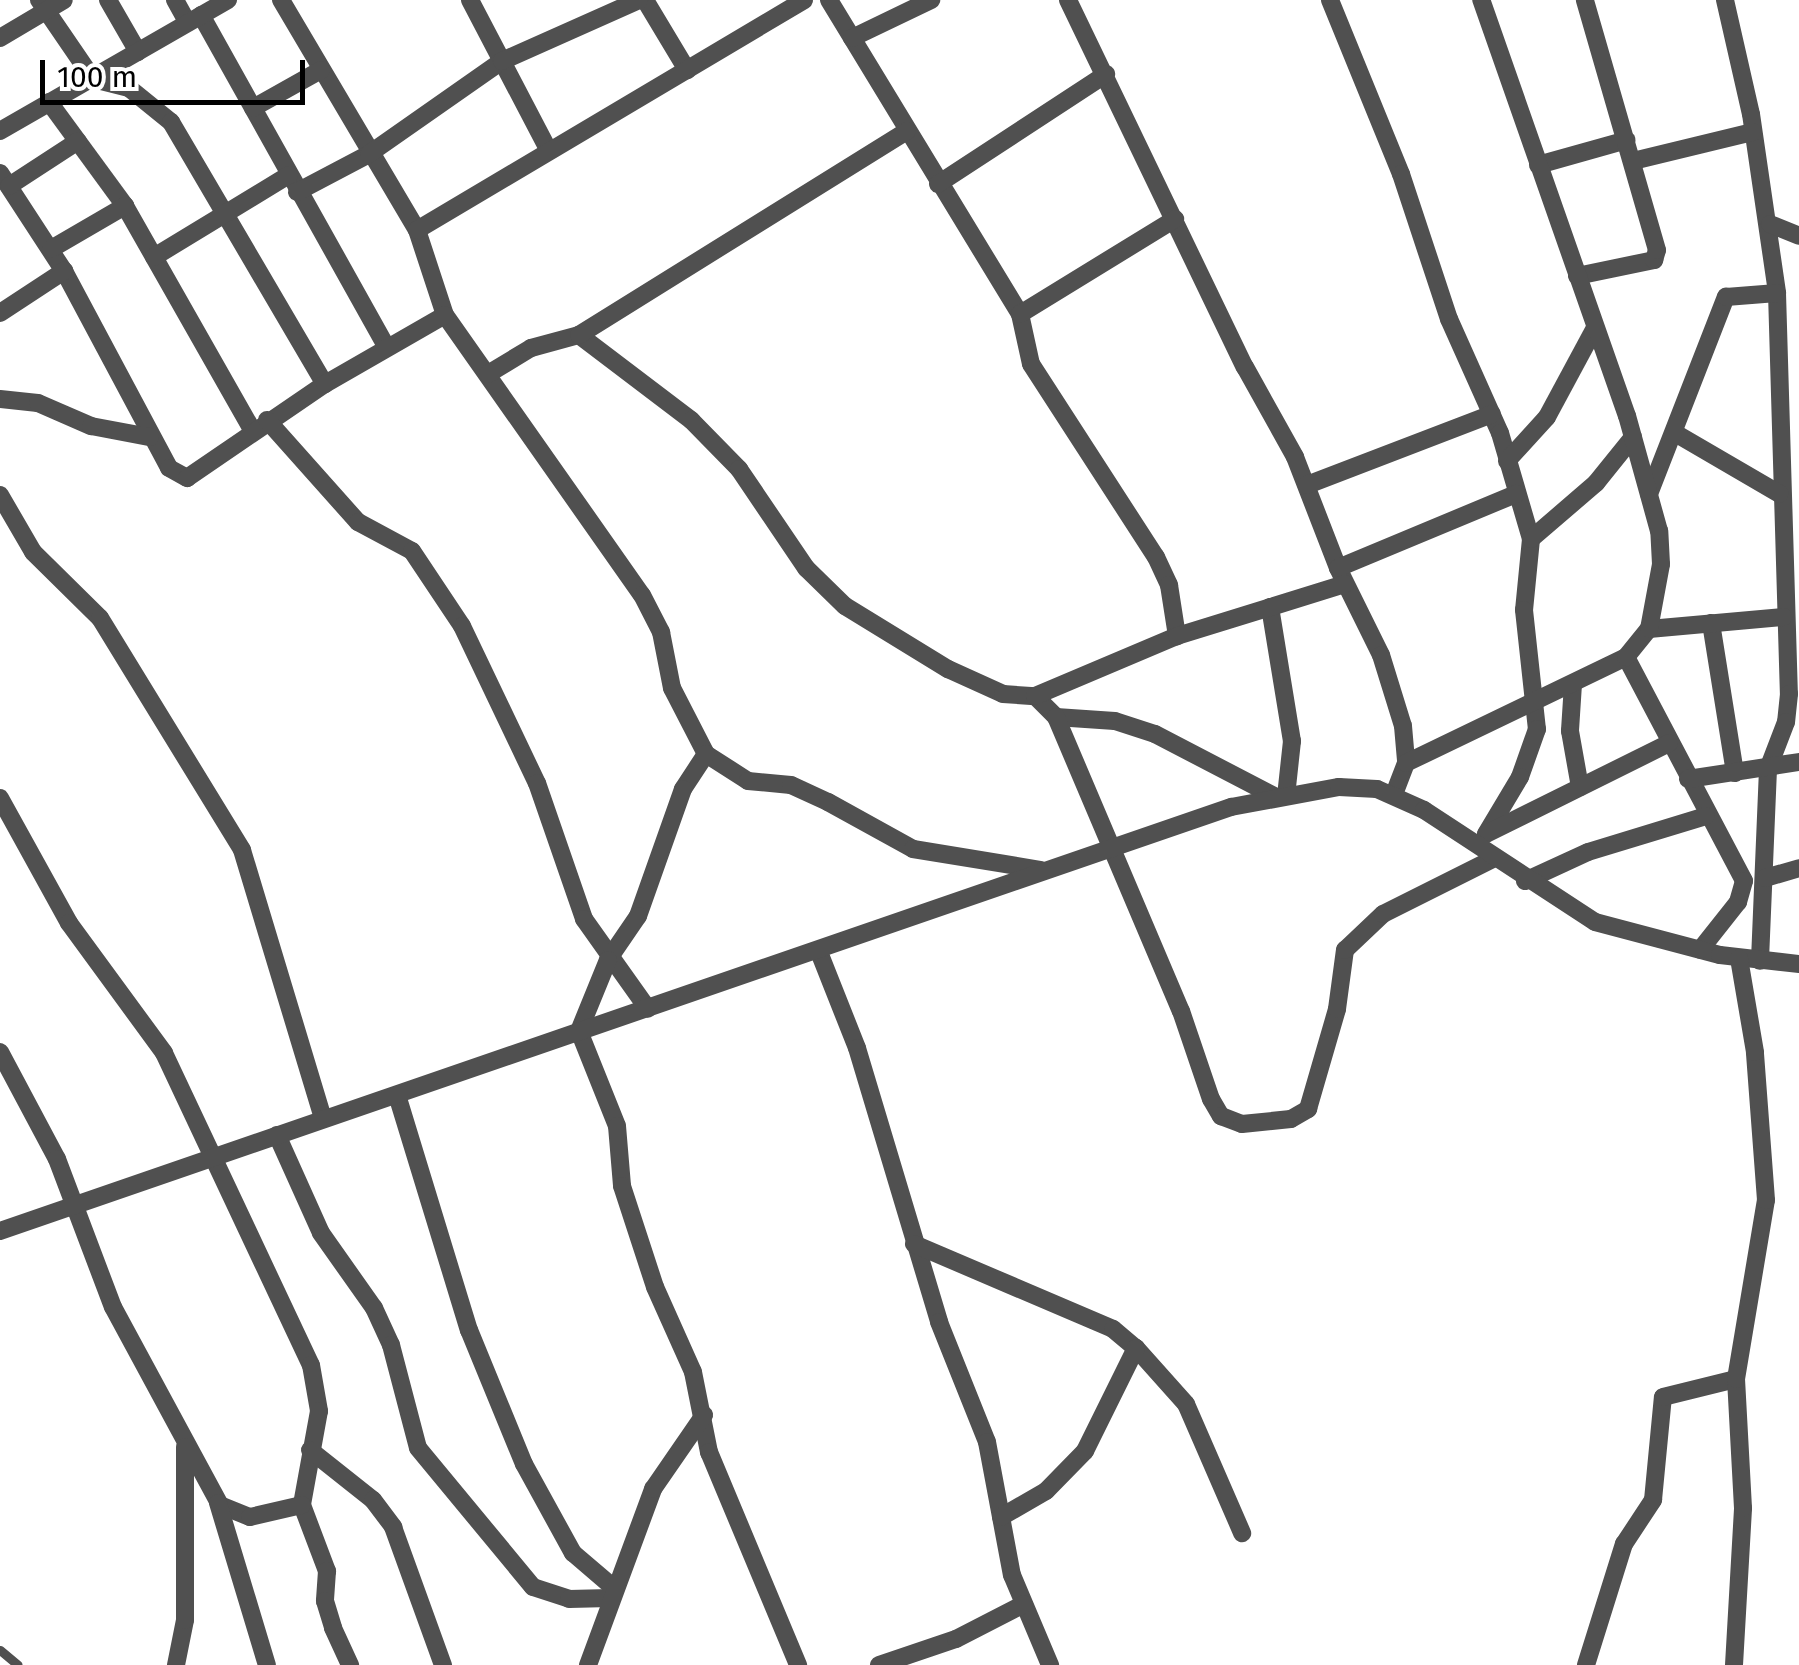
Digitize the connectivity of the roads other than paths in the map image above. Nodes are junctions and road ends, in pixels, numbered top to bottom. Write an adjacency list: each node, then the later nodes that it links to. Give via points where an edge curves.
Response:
1 (64, 0): 16 (street)
2 (108, 0): 20 (street)
3 (175, 0): 17 (street)
4 (228, 0): 17 (street)
5 (281, 0): 22 (street)
6 (470, 0): 21 (street)
7 (642, 0): 21 (street); 23 (street)
8 (804, 0): 23 (street)
9 (829, 0): 19 (street)
10 (931, 0): 19 (street)
11 (1068, 0): 24 (street)
12 (1330, 0): 60 (street, via 1401,174 1449,319)
13 (1481, 0): 36 (street)
14 (1585, 0): 31 (street)
15 (1726, 0): 30 (street)
16 (43, 5): 18 (street); 25 (street)
17 (195, 19): 20 (street); 27 (street)
18 (0, 38)
19 (852, 38): 29 (street)
20 (138, 52): 25 (street)
21 (502, 61): 33 (street); 34 (street)
22 (321, 70): 27 (street); 34 (street)
23 (687, 70): 33 (street)
24 (1106, 74): 39 (street); 42 (street)
25 (93, 78): 26 (street); 41 (street, via 129,88 171,122)
26 (49, 102): 28 (street); 32 (street)
27 (253, 108): 38 (street)
28 (0, 131)
29 (908, 131): 39 (street); 55 (street)
30 (1753, 132): 35 (street); 43 (street)
31 (1627, 140): 35 (street); 36 (street)
32 (78, 141): 37 (street); 40 (street)
33 (550, 152): 44 (street)
34 (369, 154): 38 (street); 44 (street)
35 (1633, 161): 49 (street, via 1656,257)
36 (1538, 165): 49 (street)
37 (4, 180): 46 (street)
38 (293, 184): 41 (street); 56 (street)
39 (938, 184): 53 (street)
40 (125, 206): 46 (street); 47 (street)
41 (231, 214): 47 (street); 58 (street)
42 (1175, 219): 53 (street); 68 (street)
43 (1770, 224): 45 (street); 50 (street)
44 (417, 230): 52 (street)
45 (1799, 236)
46 (52, 249): 48 (street)
47 (154, 257): 61 (street)
48 (64, 271): 51 (street); 64 (street)
49 (1577, 276): 54 (street)
50 (1777, 293): 62 (street, via 1726,298); 65 (street)
51 (0, 313)
52 (445, 314): 56 (street); 57 (street)
53 (1020, 314): 80 (street, via 1032,364 1156,557)
54 (1595, 328): 66 (street); 67 (street, via 1547,418)
55 (579, 335): 57 (street, via 531,348); 84 (street, via 636,374 727,456 806,568 845,606 948,670 1003,694)
56 (387, 348): 58 (street)
57 (488, 374): 88 (street, via 642,596 661,632 672,688)
58 (324, 384): 61 (street)
59 (0, 400): 64 (street, via 38,403 91,426)
60 (1492, 414): 67 (street); 68 (street)
61 (260, 425): 64 (street, via 186,478 169,468); 109 (street, via 358,522 412,552 462,626 537,783 584,919)
62 (1675, 433): 70 (street); 71 (street)
63 (1799, 433): 65 (street)
64 (150, 437)
65 (1780, 437): 71 (street)
66 (1633, 438): 70 (street); 73 (street, via 1596,483)
67 (1507, 461): 69 (street)
68 (1307, 485): 74 (street)
69 (1516, 494): 73 (street); 74 (street)
70 (1649, 494): 79 (street, via 1662,550)
71 (1780, 494): 75 (street)
72 (0, 495): 116 (street, via 33,552 100,618 242,850)
73 (1531, 539): 85 (street, via 1524,610)
74 (1342, 576): 76 (street); 90 (street, via 1394,692)
75 (1791, 594): 77 (street)
76 (1270, 607): 80 (street); 96 (street, via 1292,741)
77 (1783, 617): 78 (street); 82 (street)
78 (1711, 623): 79 (street); 92 (street)
79 (1649, 629): 81 (street)
80 (1177, 636): 84 (street)
81 (1626, 657): 83 (street); 87 (street)
82 (1793, 672): 91 (street, via 1786,722)
83 (1573, 684): 85 (street); 94 (street, via 1570,731)
84 (1035, 696): 86 (street)
85 (1537, 703): 90 (street); 99 (street, via 1532,748)
86 (1056, 717): 96 (street, via 1115,720 1155,734); 100 (street)
87 (1669, 743): 93 (street); 94 (street)
88 (706, 754): 103 (street, via 748,781 791,785 816,796 913,849); 109 (street, via 661,839 638,916)
89 (1799, 762): 91 (street)
90 (1406, 763): 95 (street)
91 (1768, 768): 92 (street); 104 (street)
92 (1735, 772): 93 (street)
93 (1688, 779): 98 (street)
94 (1580, 787): 99 (street)
95 (1394, 795): 96 (street, via 1340,787); 99 (street)
96 (1281, 797): 100 (street)
97 (0, 798): 118 (street, via 70,923 164,1053)
98 (1706, 816): 105 (street, via 1588,852); 106 (street, via 1744,881 1743,892)
99 (1478, 837): 101 (street)
100 (1114, 846): 101 (street, via 1210,1098 1221,1116 1242,1124 1291,1119 1308,1109 1337,1009 1344,950 1383,914); 103 (street)
101 (1494, 858): 105 (street)
102 (1799, 868): 104 (street)
103 (1047, 871): 107 (street)
104 (1765, 878): 110 (street)
105 (1526, 880): 106 (street, via 1595,922)
106 (1700, 950): 108 (street)
107 (820, 952): 112 (street); 121 (street, via 857,1048)
108 (1738, 958): 110 (street); 123 (street, via 1757,1069 1766,1200)
109 (608, 960): 112 (street); 113 (street)
110 (1760, 961): 111 (street)
111 (1799, 964)
112 (648, 1009): 113 (street)
113 (579, 1031): 115 (street); 124 (street, via 618,1126 630,1212)
114 (0, 1052): 119 (street, via 57,1159)
115 (397, 1095): 116 (street); 131 (street, via 469,1330 524,1464 573,1553)
116 (323, 1120): 117 (street)
117 (277, 1135): 118 (street); 131 (street, via 321,1234 374,1308 391,1345 418,1448 524,1580 569,1600)
118 (213, 1157): 119 (street); 126 (street, via 318,1384)
119 (74, 1206): 120 (street); 125 (street, via 113,1307)
120 (0, 1231)
121 (914, 1244): 122 (street, via 1113,1329); 129 (street, via 986,1442)
122 (1136, 1348): 129 (street, via 1075,1464 1046,1491); 130 (street, via 1186,1404)
123 (1736, 1379): 144 (street, via 1663,1397 1652,1500 1624,1544); 145 (street, via 1743,1508)
124 (704, 1415): 131 (street, via 653,1489); 141 (street, via 710,1452)
125 (184, 1442): 127 (street); 136 (street, via 185,1620)
126 (310, 1450): 128 (street); 139 (street, via 373,1500 393,1527)
127 (218, 1501): 128 (street, via 250,1517); 137 (street)
128 (302, 1505): 138 (street, via 328,1571 324,1600 332,1628)
129 (1001, 1517): 132 (street)
130 (1242, 1533)
131 (612, 1593): 134 (street)
132 (1024, 1604): 142 (street); 143 (street)
133 (0, 1650): 135 (lane)
134 (592, 1658): 140 (street)
135 (18, 1665)
136 (176, 1665)
137 (267, 1665)
138 (350, 1665)
139 (444, 1665)
140 (610, 1665)
141 (798, 1665)
142 (879, 1665)
143 (1050, 1665)
144 (1586, 1665)
145 (1734, 1665)

